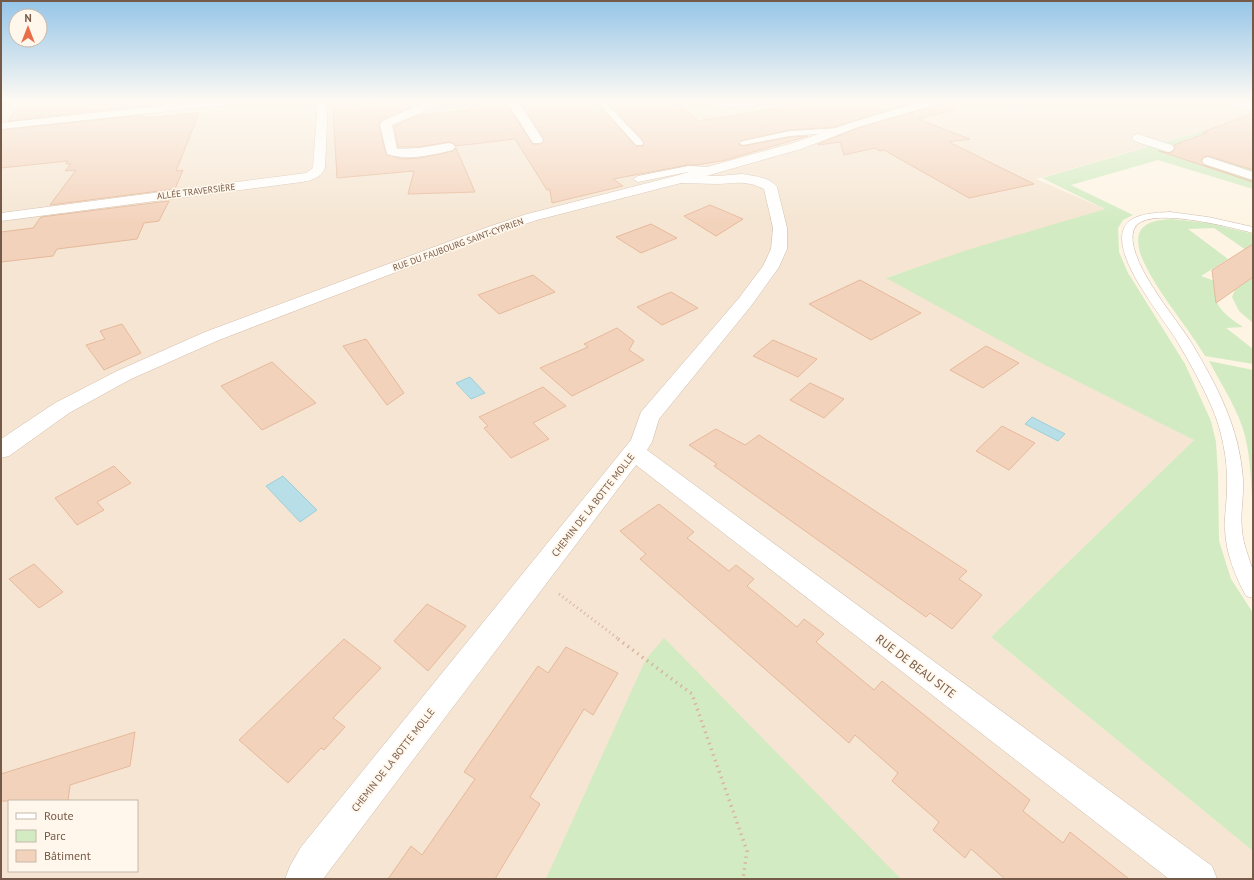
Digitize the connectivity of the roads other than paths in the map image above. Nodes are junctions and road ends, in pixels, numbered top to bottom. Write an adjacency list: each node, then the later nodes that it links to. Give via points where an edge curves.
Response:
1 (321, 141): 14 (street, ALLÉE TRAVERSIÈRE, via 319,168 317,173 312,175)
2 (389, 141): 7 (street, via 391,151 394,153)
3 (752, 141): 6 (lane)
4 (811, 141): 10 (street, RUE DU FAUBOURG SAINT-CYPRIEN)
5 (1147, 141): 8 (street)
6 (742, 144)
7 (449, 147)
8 (1168, 148)
9 (1208, 161): 11 (street)
10 (713, 170): 12 (lane, via 688,169); 13 (street, RUE DU FAUBOURG SAINT-CYPRIEN)
11 (1253, 176)
12 (638, 179)
13 (680, 179): 16 (street, RUE DU FAUBOURG SAINT-CYPRIEN, via 527,219 212,336 124,375 62,408); 17 (street, CHEMIN DE LA BOTTE MOLLE, via 742,178 757,180 770,187 780,228 779,249 771,267 745,302 649,417 641,442)
14 (1, 216)
15 (1253, 230): 18 (lane, via 1196,217 1158,216 1133,223 1129,228 1127,242 1136,267 1182,339 1213,394 1223,418 1231,441 1236,481 1232,522 1240,563)
16 (1, 450)
17 (634, 452): 19 (street, CHEMIN DE LA BOTTE MOLLE, via 314,860); 20 (street, RUE DE BEAU SITE)
18 (1253, 590)
19 (303, 879)
20 (1199, 879)

